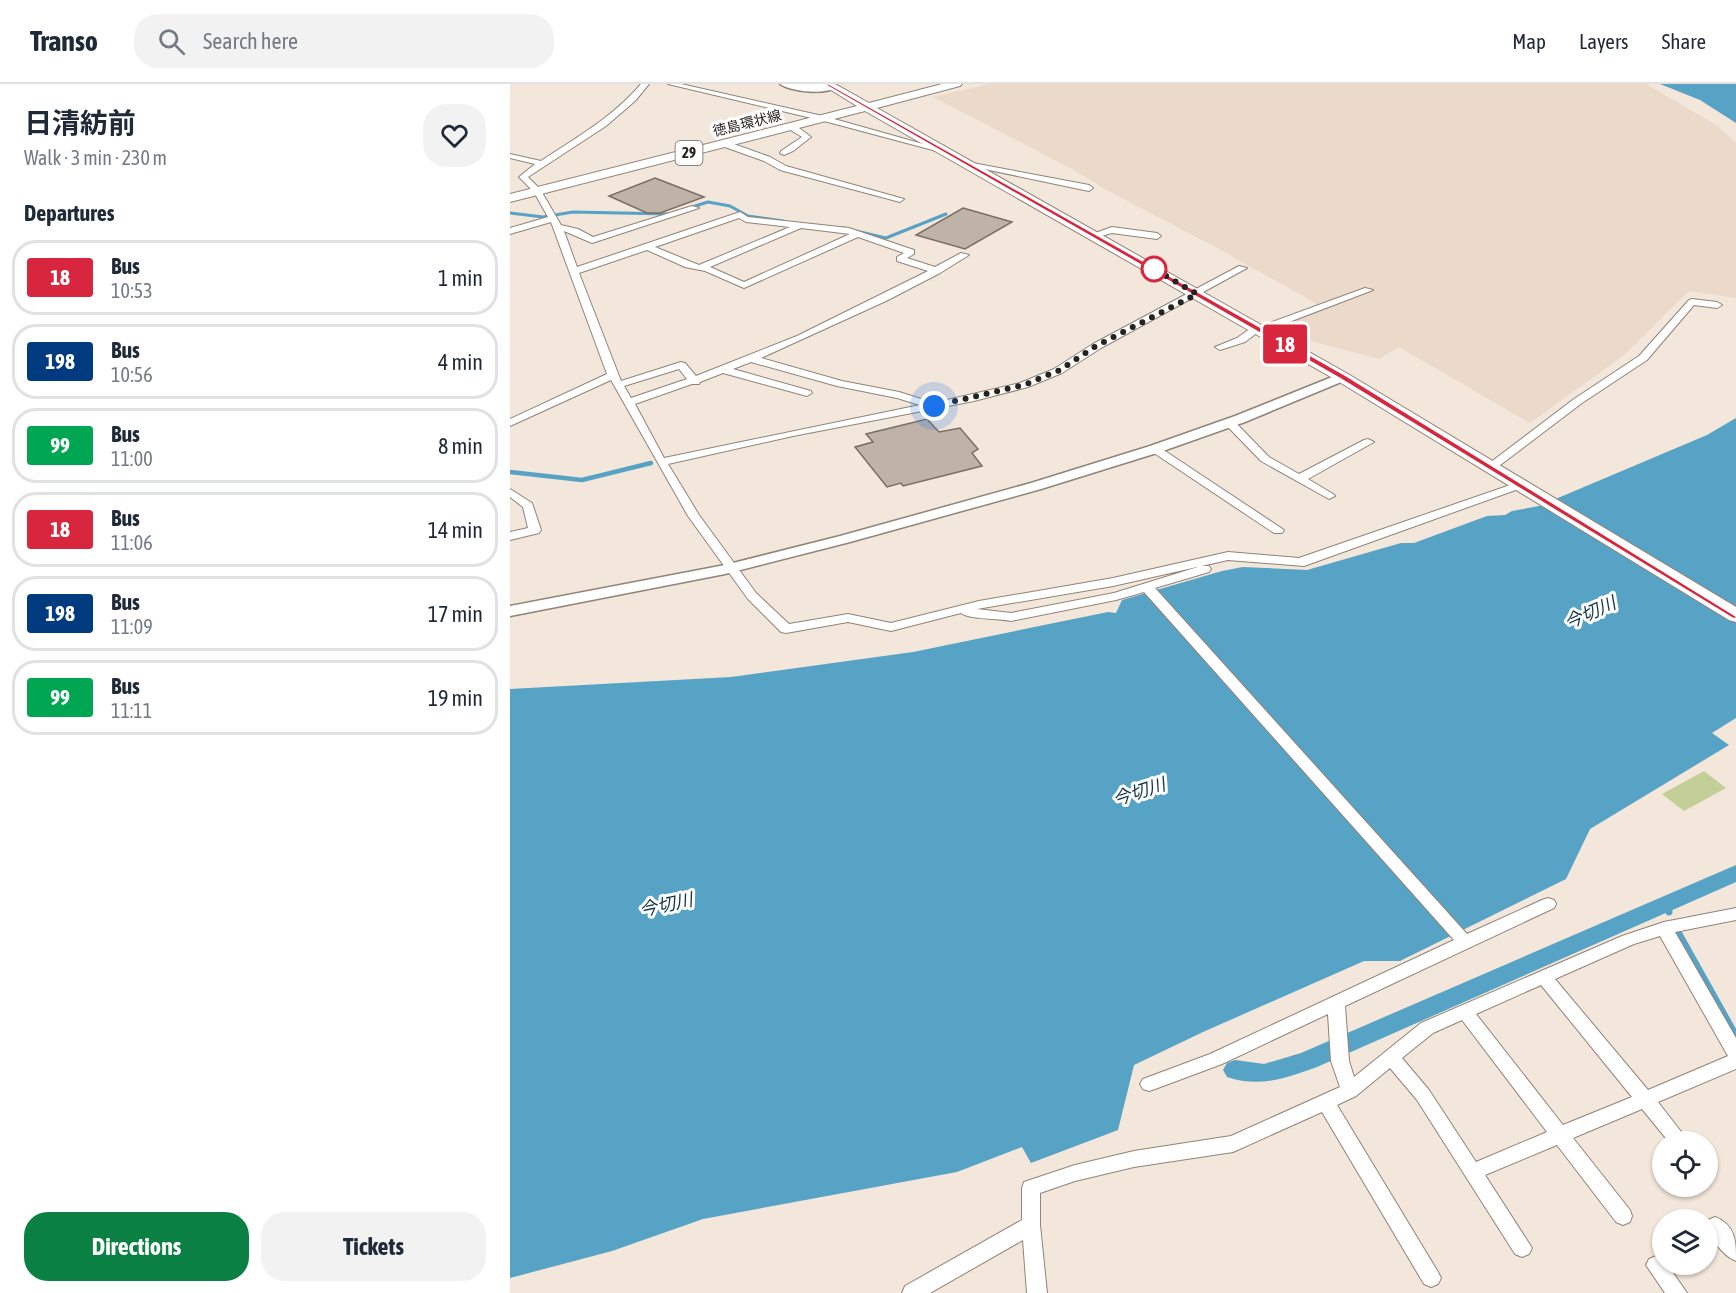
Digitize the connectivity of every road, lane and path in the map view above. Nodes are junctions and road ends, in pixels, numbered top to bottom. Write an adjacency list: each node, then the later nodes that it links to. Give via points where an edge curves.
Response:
1 (645, 84): 13 (street, via 607,123)
2 (672, 84): 7 (street)
3 (785, 84): 5 (street, via 805,88)
4 (956, 84): 6 (main road, 徳島環状線 / 29)
5 (829, 85): 6 (main road)
6 (868, 108): 7 (main road, 徳島環状線 / 29); 10 (main road)
7 (822, 119): 8 (main road, 徳島環状線 / 29); 10 (street)
8 (792, 127): 9 (main road, 徳島環状線 / 29); 11 (street, via 807,137)
9 (725, 144): 16 (main road, 徳島環状線 / 29); 18 (street, via 783,168)
10 (945, 151): 14 (main road)
11 (784, 153)
12 (510, 156): 13 (street)
13 (541, 163): 16 (street, via 523,177)
14 (965, 163): 15 (street); 24 (main road)
15 (1089, 188)
16 (537, 191): 17 (main road, 徳島環状線 / 29); 20 (street)
17 (510, 198)
18 (900, 199)
19 (695, 208): 20 (street, via 592,240)
20 (555, 222): 22 (street); 30 (street)
21 (799, 226): 23 (street); 26 (street, via 740,215); 28 (street)
22 (510, 231)
23 (858, 234): 28 (street, via 744,285); 31 (street, via 879,237 911,252 900,259)
24 (1094, 236): 25 (street, via 1112,230); 33 (main road)
25 (1157, 236)
26 (648, 247): 28 (street); 30 (street)
27 (964, 255): 31 (street)
28 (700, 268)
29 (1242, 268): 33 (street)
30 (575, 271): 41 (street)
31 (937, 271): 37 (street)
32 (1368, 290): 35 (street)
33 (1197, 294): 35 (main road); 46 (street, via 1033,382)
34 (1717, 305): 52 (street, via 1692,302 1643,358)
35 (1259, 329): 36 (street, via 1243,342); 40 (main road)
36 (1220, 347)
37 (753, 359): 38 (street); 39 (street)
38 (725, 370): 42 (street); 43 (street)
39 (794, 371): 43 (street); 46 (street, via 899,394)
40 (1342, 376): 48 (street); 52 (main road)
41 (616, 380): 42 (street, via 681,365); 45 (street); 47 (street)
42 (695, 381): 45 (street)
43 (774, 384): 44 (street)
44 (807, 393)
45 (628, 403): 51 (street)
46 (934, 406): 51 (street)
47 (510, 423)
48 (1230, 423): 50 (street); 53 (street, via 1265,459)
49 (1368, 442): 53 (street)
50 (1155, 449): 57 (street); 60 (street, via 1014,492)
51 (661, 462): 60 (street)
52 (1491, 467): 54 (main road)
53 (1299, 479): 56 (street)
54 (1523, 486): 59 (street); 64 (main road)
55 (512, 495): 58 (street, via 528,505 535,530)
56 (1329, 496)
57 (1278, 530)
58 (510, 536)
59 (1304, 562): 61 (street, via 1231,563); 63 (street, via 1216,557)
60 (731, 567): 62 (street); 63 (street, via 752,596 786,629 848,618 891,627)
61 (1147, 588): 63 (street, via 1011,617); 68 (street)
62 (510, 612)
63 (949, 614)
64 (1736, 616)
65 (1548, 904): 68 (street)
66 (1736, 914): 67 (street)
67 (1664, 928): 69 (street); 72 (street)
68 (1461, 938): 70 (street)
69 (1544, 978): 71 (street); 77 (street)
70 (1336, 1003): 75 (street, via 1216,1059); 76 (street, via 1340,1061)
71 (1465, 1012): 73 (street, via 1428,1028); 80 (street)
72 (1736, 1054)
73 (1391, 1057): 76 (street); 81 (street, via 1423,1095)
74 (1736, 1061): 77 (street)
75 (1149, 1084)
76 (1350, 1091): 78 (street)
77 (1644, 1098): 79 (street); 80 (street)
78 (1326, 1103): 83 (street, via 1233,1144 1134,1159 1031,1188); 88 (street)
79 (1671, 1131)
80 (1560, 1135): 81 (street); 82 (street)
81 (1472, 1172): 85 (street)
82 (1623, 1216)
83 (1031, 1225): 89 (street); 90 (street)
84 (1718, 1230): 86 (street)
85 (1522, 1248)
86 (1736, 1252)
87 (1664, 1275): 91 (street)
88 (1431, 1278)
89 (912, 1293)
90 (1037, 1293)
91 (1677, 1293)

